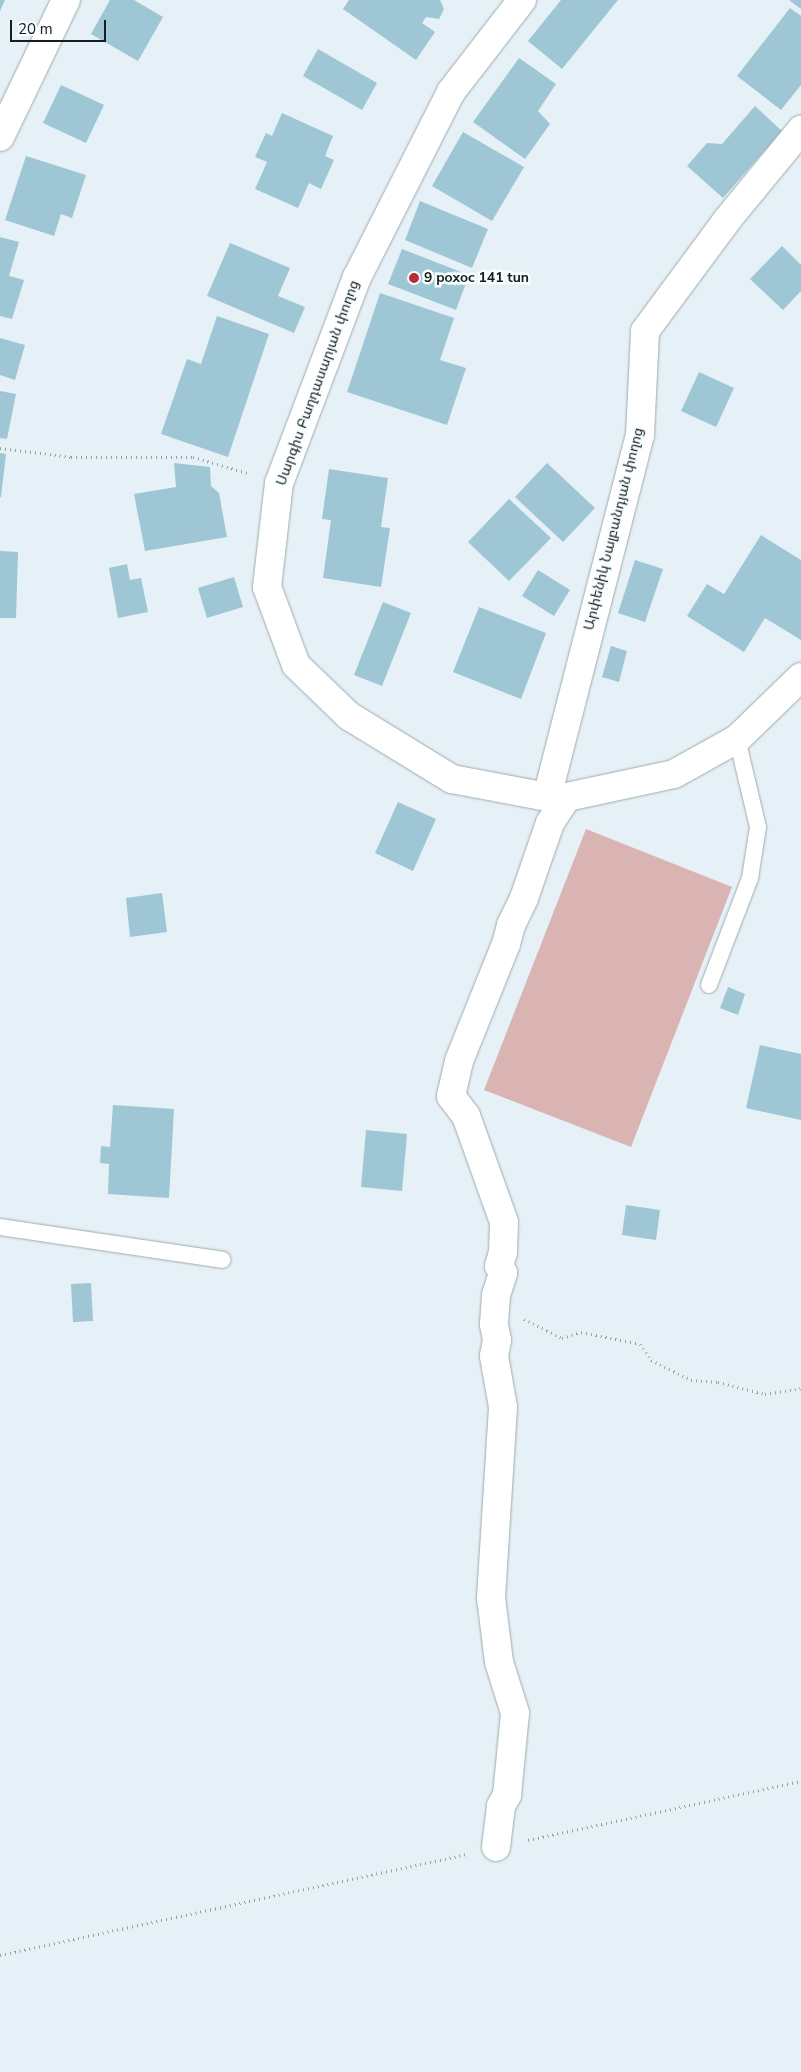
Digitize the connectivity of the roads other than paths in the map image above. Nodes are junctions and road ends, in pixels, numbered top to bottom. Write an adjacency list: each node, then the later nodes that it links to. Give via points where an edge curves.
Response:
1 (66, 0): 4 (street)
2 (522, 0): 7 (street, Սարգիս Բաղդասարյան փողոց, via 451,92 357,277 279,482 267,587 296,665 348,716 452,780)
3 (801, 130): 7 (street, Արփենիկ Նալբանդյան փողոց, via 727,220 644,331 640,435)
4 (0, 137)
5 (801, 677): 6 (street)
6 (737, 739): 7 (street, via 674,774); 8 (lane, via 758,827 750,878)
7 (557, 797): 11 (street, Արփենիկ Նալբանդյան փողոց, via 524,898 459,1060 451,1096 466,1116 504,1222 499,1266 503,1273 496,1295 494,1324 497,1340 494,1356 503,1407 492,1598 499,1662 516,1713 507,1795 501,1806)
8 (709, 985)
9 (0, 1227): 10 (lane)
10 (223, 1260)
11 (496, 1847)

